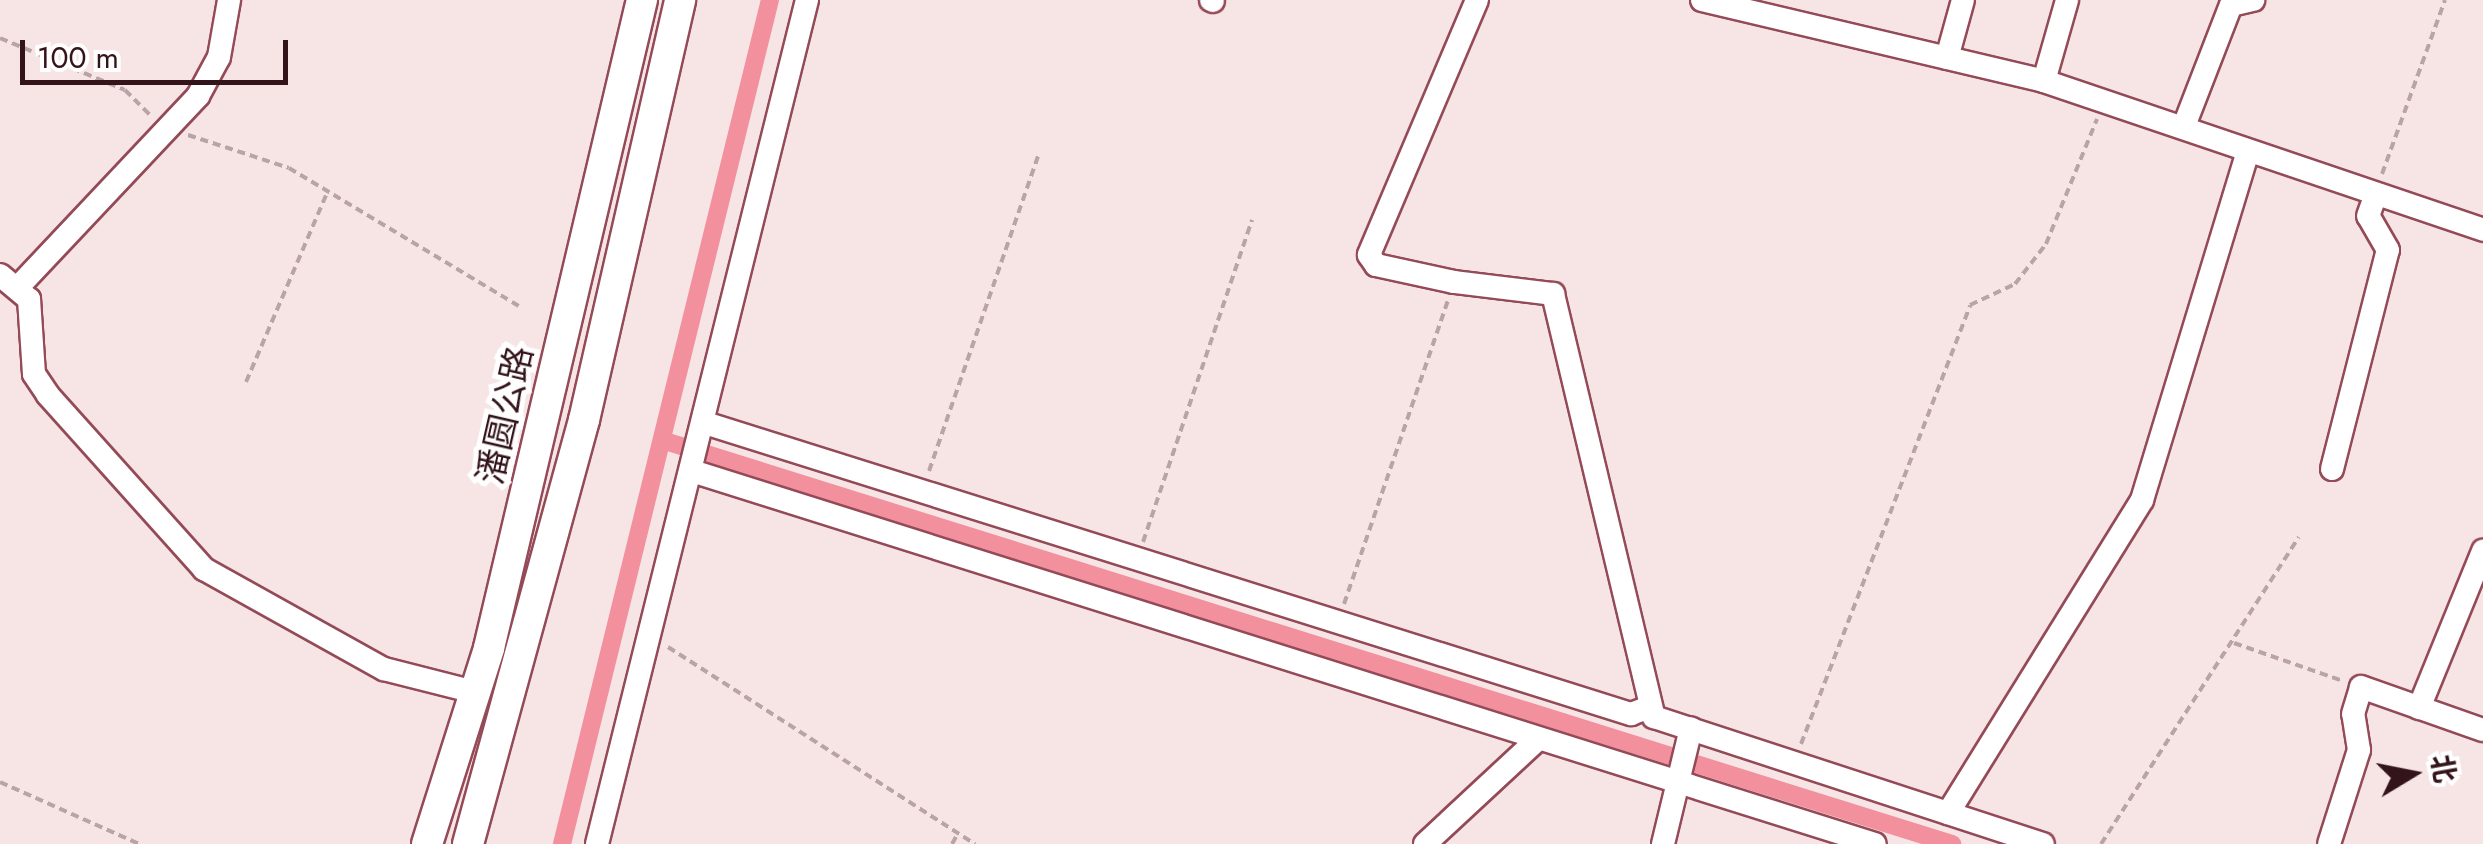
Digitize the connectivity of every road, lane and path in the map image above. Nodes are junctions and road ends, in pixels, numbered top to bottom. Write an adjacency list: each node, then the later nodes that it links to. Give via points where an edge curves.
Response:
1 (229, 0): 17 (street, via 219,57)
2 (642, 0): 39 (main road, 潘圆公路)
3 (680, 0): 53 (main road, via 584,420)
4 (807, 0): 28 (street)
5 (1477, 0): 25 (street, via 1370,242 1376,266)
6 (1702, 0): 11 (street)
7 (1962, 0): 13 (street)
8 (2067, 0): 14 (street)
9 (2253, 0): 16 (street, via 2231,5)
10 (2445, 0): 21 (path)
11 (1782, 9): 13 (street)
12 (0, 38): 17 (path, via 125,90 133,106)
13 (1946, 58): 14 (street)
14 (2044, 81): 15 (street)
15 (2105, 100): 16 (street); 45 (path, via 2046,244 2014,284 1970,305)
16 (2184, 126): 18 (street)
17 (172, 128): 20 (path); 24 (street)
18 (2248, 151): 21 (street); 48 (street, via 2142,500)
19 (1039, 153): 31 (path)
20 (328, 191): 26 (path); 27 (path)
21 (2376, 194): 23 (street); 30 (street, via 2368,216 2388,250)
22 (1252, 220): 34 (path)
23 (2483, 230)
24 (10, 280): 39 (street, via 29,299 34,374 48,395 204,570 384,669)
25 (1454, 282): 35 (path); 40 (street, via 1553,294)
26 (519, 306)
27 (246, 382)
28 (704, 429): 29 (street); 31 (street)
29 (693, 468): 36 (street); 44 (street)
30 (2332, 468)
31 (921, 494): 34 (street)
32 (2299, 537): 37 (path)
33 (2483, 551): 41 (street)
34 (1137, 560): 35 (street)
35 (1338, 621): 40 (street, via 1632,714)
36 (650, 636): 49 (path); 54 (street)
37 (2234, 643): 38 (path); 61 (path)
38 (2361, 688): 41 (street); 62 (street, via 2353,714 2359,750)
39 (476, 692): 52 (main road, 潘圆公路)
40 (1649, 706): 43 (street, via 1654,717)
41 (2419, 708): 42 (street)
42 (2483, 730)
43 (1690, 733): 45 (street); 47 (street)
44 (1537, 740): 47 (street); 57 (street)
45 (1794, 762): 48 (street)
46 (0, 782): 51 (path)
47 (1679, 782): 50 (street); 58 (street)
48 (1948, 813): 60 (street)
49 (958, 832): 55 (path); 56 (path)
50 (1850, 841): 59 (street)
51 (139, 844)
52 (427, 844)
53 (468, 844)
54 (597, 844)
55 (952, 844)
56 (976, 844)
57 (1426, 844)
58 (1663, 844)
59 (1875, 844)
60 (2043, 844)
61 (2101, 844)
62 (2329, 844)

